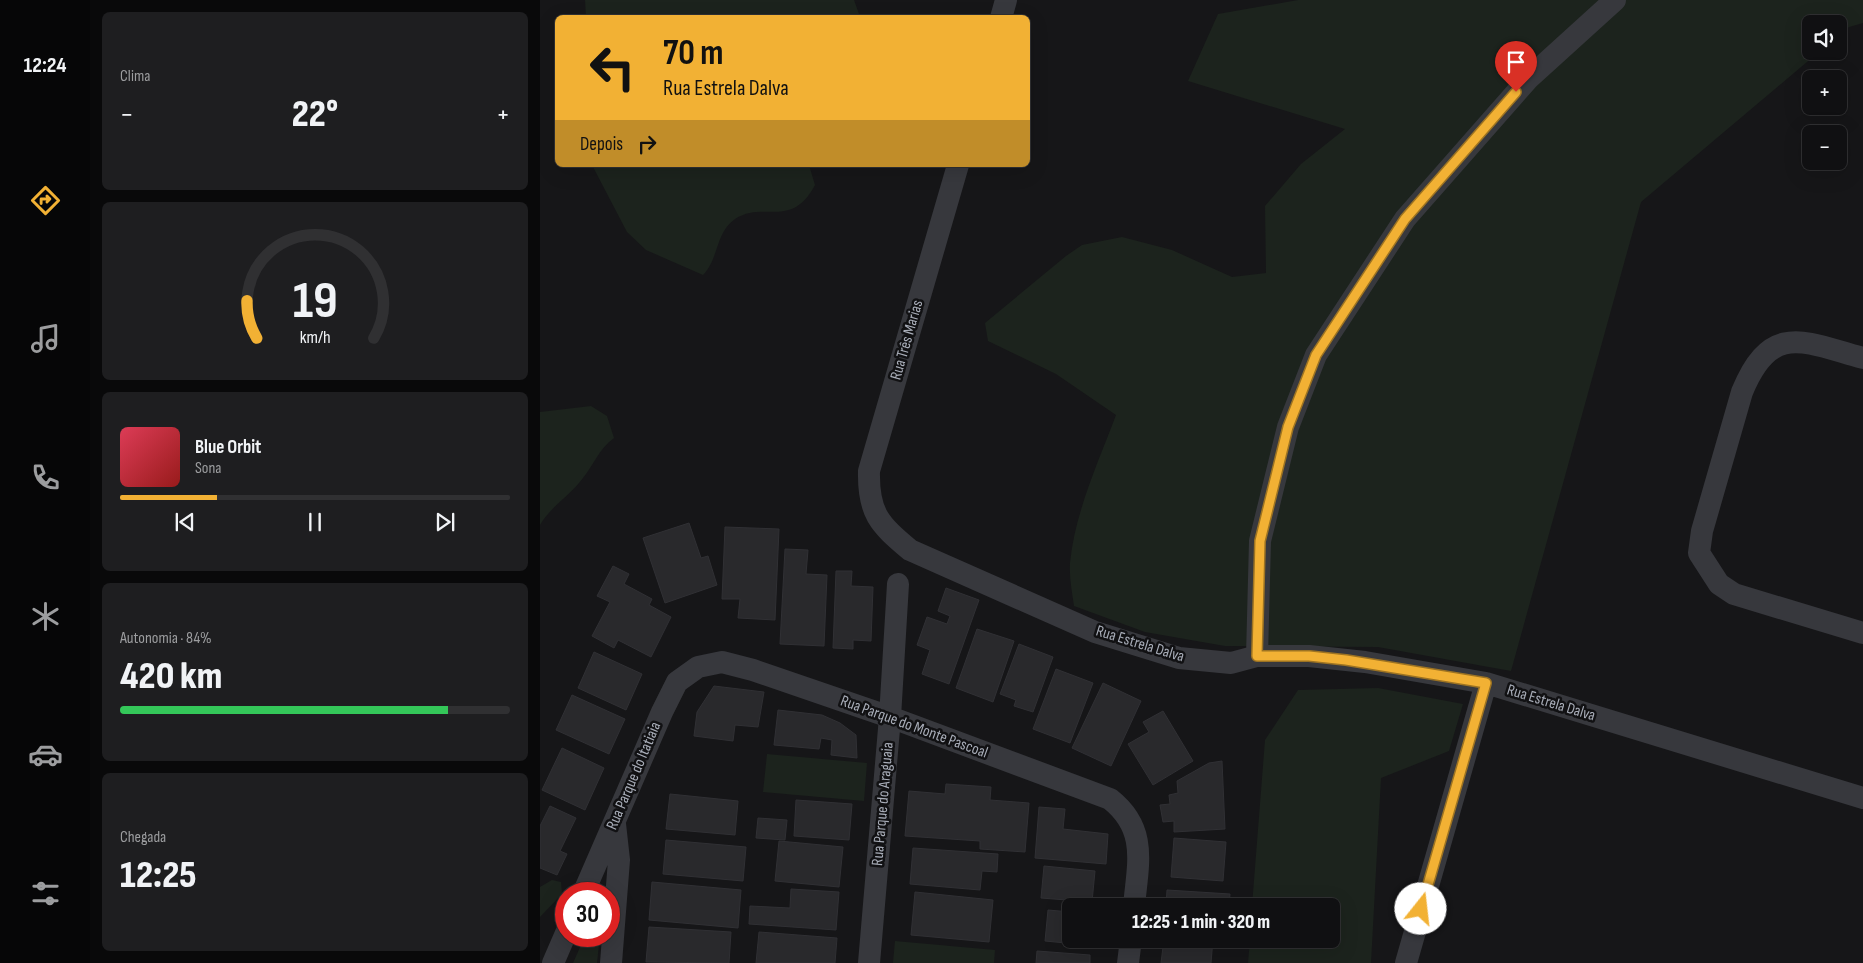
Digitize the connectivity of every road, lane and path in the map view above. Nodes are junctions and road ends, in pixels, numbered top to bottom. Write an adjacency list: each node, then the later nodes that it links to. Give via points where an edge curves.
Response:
1 (1006, 0): 3 (street)
2 (1615, 0): 9 (street, via 1529,78 1405,219 1316,355 1288,427 1260,541)
3 (1002, 15)
4 (957, 167): 6 (street, Rua Três Marias, via 869,471 868,495)
5 (1863, 358): 8 (street, via 1803,341 1782,344 1759,360 1742,392 1702,531 1699,552 1719,584 1734,594)
6 (877, 516): 9 (street, Rua Estrela Dalva, via 910,550 1095,632 1179,658 1231,663)
7 (898, 584): 12 (street, Rua Parque do Araguaia)
8 (1863, 633)
9 (1257, 656): 11 (street, Rua Estrela Dalva, via 1337,659)
10 (698, 667): 12 (street, Rua Parque do Monte Pascoal, via 722,662); 14 (street, Rua Parque do Itatiaia, via 677,682)
11 (1486, 683): 13 (street, Rua Estrela Dalva); 23 (street)
12 (890, 717): 16 (street, Rua Parque do Monte Pascoal, via 1110,799 1125,811 1135,829 1138,851); 21 (street, Rua Parque do Araguaia)
13 (1863, 798)
14 (615, 821): 15 (street, Rua Parque do Itatiaia); 20 (street, via 619,860)
15 (588, 882)
16 (1135, 898)
17 (560, 947): 19 (street)
18 (1130, 948): 22 (street)
19 (553, 963)
20 (611, 963)
21 (869, 963)
22 (1128, 963)
23 (1406, 963)

